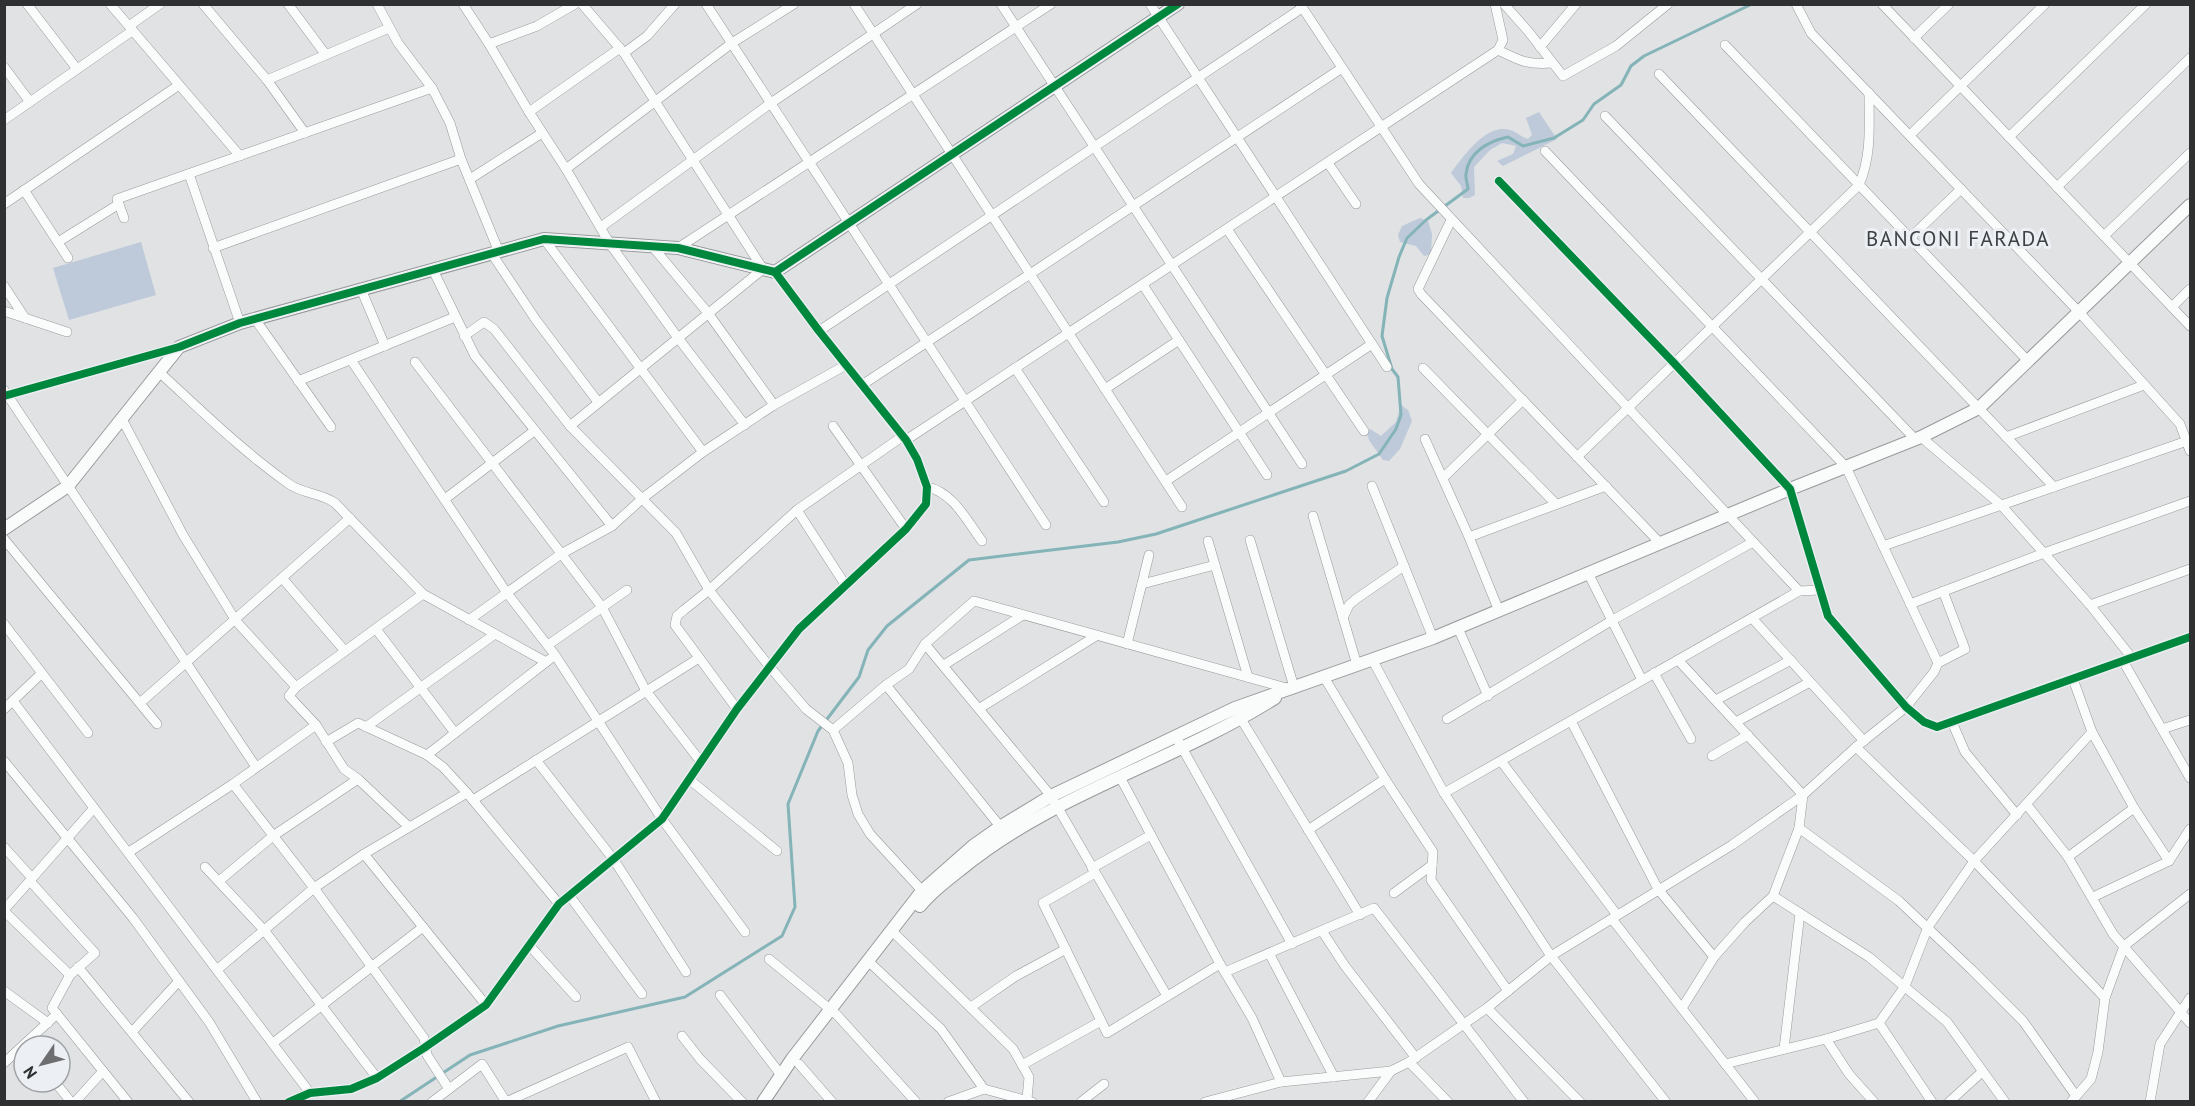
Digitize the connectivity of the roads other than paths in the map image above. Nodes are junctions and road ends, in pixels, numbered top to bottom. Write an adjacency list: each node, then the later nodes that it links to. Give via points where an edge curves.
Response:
1 (27, 4): 45 (street)
2 (110, 4): 31 (street)
3 (160, 4): 31 (street)
4 (203, 4): 48 (street)
5 (288, 4): 40 (street)
6 (377, 4): 30 (street)
7 (463, 4): 35 (street)
8 (675, 4): 39 (street, via 647,36)
9 (706, 4): 34 (street)
10 (794, 4): 34 (street)
11 (854, 4): 32 (street)
12 (917, 4): 32 (street)
13 (1001, 4): 29 (street)
14 (1051, 4): 29 (street)
15 (1150, 4): 28 (street)
16 (1179, 4): 28 (main road)
17 (1495, 4): 38 (street, via 1503,40)
18 (1504, 4): 37 (street)
19 (1576, 4): 37 (street)
20 (1668, 4): 42 (street, via 1616,46 1563,76)
21 (1882, 4): 33 (street)
22 (1949, 4): 33 (street)
23 (2045, 4): 51 (street)
24 (2146, 4): 66 (street)
25 (582, 5): 35 (street); 39 (street)
26 (1301, 6): 44 (street); 47 (street)
27 (1797, 7): 53 (street, via 1811,33)
28 (1159, 17): 47 (street); 50 (main road)
29 (1016, 27): 50 (street); 54 (street)
30 (389, 28): 40 (street); 52 (street)
31 (130, 29): 45 (street); 49 (street)
32 (873, 33): 54 (street); 57 (street)
33 (1914, 38): 51 (street)
34 (732, 43): 55 (street); 57 (street)
35 (489, 44): 58 (street)
36 (1725, 45): 80 (street)
37 (1540, 47): 42 (street)
38 (1498, 50): 42 (street, via 1521,62); 61 (street)
39 (622, 51): 55 (street); 58 (street)
40 (326, 55): 48 (street)
41 (2190, 58): 81 (street)
42 (1552, 63)
43 (4, 66): 56 (street)
44 (1342, 68): 61 (street); 65 (street)
45 (77, 69): 56 (street)
46 (1659, 74): 97 (street)
47 (1198, 78): 65 (street); 67 (street)
48 (267, 80): 62 (street)
49 (179, 85): 71 (street); 82 (street)
50 (1054, 86): 67 (street); 70 (main road)
51 (1960, 86): 64 (street); 66 (street)
52 (432, 88): 62 (street); 72 (street, via 450,123)
53 (1869, 93): 64 (street); 80 (street, via 1869,152)
54 (913, 95): 70 (street); 74 (street)
55 (655, 100): 73 (street); 76 (street)
56 (30, 102): 60 (street)
57 (771, 103): 73 (street); 74 (street)
58 (529, 112): 63 (street)
59 (1605, 116): 113 (street)
60 (4, 120)
61 (1381, 128): 75 (street); 93 (street, via 1419,184)
62 (305, 133): 71 (street)
63 (542, 133): 76 (street); 78 (street)
64 (1910, 135): 83 (street)
65 (1237, 137): 84 (street); 89 (street)
66 (2009, 137): 81 (street)
67 (1095, 148): 89 (street); 91 (street)
68 (1545, 151): 127 (street)
69 (2190, 153): 98 (street)
70 (952, 154): 91 (street); 94 (main road)
71 (240, 156): 77 (street)
72 (461, 159): 78 (street); 104 (street)
73 (694, 160): 90 (street); 95 (street)
74 (809, 162): 90 (street); 94 (street)
75 (1328, 163): 84 (street); 87 (street)
76 (566, 169): 95 (street)
77 (189, 174): 86 (street, via 117,199); 104 (street)
78 (470, 179): 106 (street)
79 (1499, 181): 142 (street)
80 (1858, 185): 97 (street); 99 (street)
81 (2057, 187): 98 (street)
82 (24, 189): 85 (street); 101 (street)
83 (1961, 189): 99 (street); 121 (street)
84 (1276, 197): 96 (street); 136 (street)
85 (4, 204)
86 (119, 204): 92 (street); 101 (street)
87 (1356, 204)
88 (2190, 204): 108 (main road)
89 (1133, 206): 109 (street); 112 (street)
90 (729, 215): 105 (street); 111 (street)
91 (992, 216): 112 (street); 114 (street)
92 (123, 218)
93 (1451, 220): 155 (street, via 1418,289); 159 (street)
94 (849, 225): 111 (main road); 114 (street)
95 (601, 227): 102 (street)
96 (1227, 229): 109 (street); 149 (street)
97 (1810, 232): 113 (street); 160 (street)
98 (2104, 236): 108 (street)
99 (1910, 238): 140 (street)
100 (544, 239): 102 (main road); 106 (main road); 147 (street)
101 (58, 242): 107 (street)
102 (610, 244): 103 (main road); 133 (street)
103 (652, 246): 105 (main road); 122 (street)
104 (213, 248): 126 (street)
105 (678, 248): 111 (main road)
106 (495, 253): 110 (main road); 157 (street, via 536,320)
107 (69, 258)
108 (2130, 263): 119 (street); 121 (main road)
109 (1172, 266): 115 (street); 161 (street)
110 (433, 270): 117 (main road); 123 (street)
111 (769, 270): 122 (street); 129 (street)
112 (1030, 274): 131 (street); 135 (street)
113 (1761, 279): 127 (street); 173 (street)
114 (888, 284): 129 (street); 135 (street)
115 (1143, 285): 131 (street); 134 (street)
116 (4, 286): 124 (street)
117 (362, 289): 125 (main road); 137 (street)
118 (2190, 289): 119 (street)
119 (2172, 307): 128 (street)
120 (4, 311): 124 (street)
121 (2079, 312): 140 (main road); 152 (street)
122 (708, 313): 133 (street); 158 (street)
123 (455, 317): 132 (street); 137 (street)
124 (25, 318): 130 (street)
125 (255, 319): 126 (main road); 150 (street)
126 (240, 323): 138 (main road)
127 (1712, 326): 142 (street); 182 (street)
128 (2190, 326)
129 (819, 331): 143 (street)
130 (67, 332)
131 (1068, 333): 145 (street); 153 (street)
132 (464, 336): 164 (street, via 487,323); 167 (street, via 475,356)
133 (678, 338): 147 (street); 163 (street)
134 (1179, 340): 153 (street); 169 (street)
135 (927, 342): 151 (street); 156 (street)
136 (1372, 344): 144 (street); 149 (street)
137 (385, 346): 139 (street)
138 (179, 347): 148 (main road); 154 (street)
139 (351, 360): 150 (street); 193 (street)
140 (2028, 361): 160 (main road)
141 (415, 362): 179 (street)
142 (1674, 363): 159 (street); 191 (street)
143 (846, 365): 151 (street); 158 (street)
144 (1387, 367)
145 (1015, 368): 156 (street); 195 (street)
146 (1423, 368): 170 (street)
147 (640, 369): 157 (street); 177 (street)
148 (159, 372): 162 (main road); 202 (street, via 260,462 292,486 326,497)
149 (1326, 375): 161 (street); 168 (street)
150 (298, 381): 166 (street)
151 (862, 385): 172 (street)
152 (2144, 386): 171 (street); 175 (street, via 2180,424)
153 (1105, 389): 185 (street)
154 (6, 394): 186 (street)
155 (1523, 400): 170 (street); 178 (street)
156 (965, 401): 172 (street); 203 (street)
157 (598, 402): 164 (street)
158 (774, 405): 163 (street)
159 (1627, 408): 178 (street); 200 (street)
160 (1979, 408): 171 (street); 173 (main road)
161 (1269, 413): 169 (street); 180 (street)
162 (122, 419): 186 (main road); 239 (street, via 183,535)
163 (744, 425): 177 (street)
164 (570, 426): 192 (street)
165 (833, 426): 181 (street)
166 (331, 427)
167 (534, 431): 179 (street); 204 (street)
168 (1364, 431)
169 (1240, 432): 183 (street); 185 (street)
170 (1488, 434): 184 (street); 196 (street)
171 (2006, 437): 190 (street)
172 (904, 438): 181 (street); 189 (street)
173 (1918, 438): 182 (main road); 197 (street)
174 (1425, 439): 184 (street)
175 (2187, 441): 176 (street); 190 (street)
176 (2190, 451)
177 (703, 452): 192 (street)
178 (1577, 457): 188 (street)
179 (491, 464): 193 (street); 215 (street)
180 (1302, 464)
181 (861, 465): 199 (street); 205 (street)
182 (1846, 467): 191 (main road); 213 (street)
183 (1268, 475)
184 (1443, 478): 207 (street)
185 (1166, 481): 198 (street)
186 (68, 486): 206 (main road); 259 (street)
187 (1372, 486): 218 (street)
188 (1606, 486): 196 (street); 212 (street)
189 (927, 487): 205 (street, via 926,504); 209 (street, via 946,494)
190 (2054, 487): 197 (street)
191 (1790, 489): 200 (main road); 226 (street)
192 (643, 498): 204 (street); 225 (street, via 676,533)
193 (446, 499): 229 (street)
194 (2190, 501): 214 (street)
195 (1104, 502)
196 (1556, 504): 207 (street)
197 (2001, 505): 213 (street); 214 (street)
198 (1182, 507)
199 (797, 510): 223 (street); 225 (street)
200 (1728, 515): 211 (street); 212 (main road)
201 (1312, 516): 236 (street)
202 (350, 518): 221 (street); 230 (street)
203 (1046, 525)
204 (612, 526): 215 (street)
205 (906, 529): 223 (street)
206 (5, 530): 279 (street)
207 (1469, 537): 234 (street)
208 (1250, 540): 274 (street)
209 (982, 541)
210 (1208, 541): 217 (street)
211 (1753, 542): 227 (street); 240 (street)
212 (1660, 543): 220 (main road)
213 (1883, 546): 231 (street)
214 (2044, 553): 228 (street); 232 (street)
215 (561, 554): 229 (street); 233 (street)
216 (1149, 555): 222 (street)
217 (1215, 565): 222 (street); 266 (street)
218 (1404, 566): 236 (street, via 1356,599); 247 (street)
219 (2190, 570): 232 (street)
220 (1588, 573): 234 (main road); 240 (street)
221 (282, 578): 239 (street); 251 (street)
222 (1142, 584): 249 (street)
223 (846, 586): 263 (street, via 799,628)
224 (627, 590): 233 (street)
225 (709, 590): 253 (street, via 675,621); 263 (street)
226 (1820, 590): 227 (street); 280 (street, via 1828,616)
227 (1799, 591): 237 (street)
228 (1943, 591): 231 (street); 260 (street, via 1965,649)
229 (507, 593): 238 (street); 250 (street)
230 (423, 594): 238 (street); 243 (street)
231 (1910, 604): 260 (street)
232 (2090, 605): 257 (street)
233 (602, 607): 250 (street); 275 (street)
234 (1499, 611): 242 (main road)
235 (1023, 615): 245 (street); 248 (street, via 974,601); 261 (street)
236 (1343, 618): 262 (street)
237 (1752, 618): 255 (street); 256 (street)
238 (469, 620): 244 (street)
239 (236, 621): 259 (street); 272 (street)
240 (1611, 621): 269 (street); 276 (street)
241 (4, 624): 264 (street)
242 (1458, 628): 247 (main road); 276 (street)
243 (376, 629): 251 (street); 273 (street)
244 (495, 634): 258 (street); 273 (street)
245 (1096, 636): 249 (street); 281 (street)
246 (2190, 637): 257 (street)
247 (1433, 638): 254 (main road)
248 (925, 644): 261 (street); 271 (street, via 909,669)
249 (1127, 644): 266 (street)
250 (548, 645): 252 (street)
251 (345, 651): 272 (street)
252 (555, 655): 258 (street); 286 (street)
253 (699, 658): 275 (street); 283 (street)
254 (1372, 659): 262 (main road); 317 (street)
255 (1678, 660): 265 (street); 277 (street)
256 (1791, 660): 270 (street); 277 (street)
257 (2128, 660): 268 (street); 294 (street)
258 (546, 662): 298 (street)
259 (187, 663): 279 (street); 310 (street)
260 (1938, 663): 280 (street)
261 (944, 665): 281 (street)
262 (1357, 665): 267 (main road)
263 (770, 666): 283 (street); 295 (street, via 806,709)
264 (41, 674): 278 (street); 297 (street)
265 (1654, 674): 269 (street); 300 (street)
266 (1248, 677): 274 (street)
267 (1324, 677): 274 (main road); 312 (street)
268 (2073, 679): 290 (street); 296 (street)
269 (1642, 680): 288 (street)
270 (1810, 682): 289 (street); 303 (street)
271 (886, 685): 295 (street); 330 (street)
272 (296, 687): 292 (street, via 289,696)
273 (421, 688): 293 (street); 298 (street)
274 (1292, 688): 284 (main road)
275 (646, 691): 286 (street); 309 (street)
276 (1488, 696): 285 (street)
277 (1716, 700): 289 (street)
278 (13, 701): 282 (street); 322 (street)
279 (140, 703): 291 (street)
280 (1906, 707): 290 (street, via 1937,727); 303 (street)
281 (980, 708): 320 (street)
282 (4, 709)
283 (737, 710): 309 (street)
284 (1238, 713): 302 (main road); 329 (street)
285 (1447, 719)
286 (599, 720): 306 (street); 325 (street)
287 (2190, 720): 294 (street)
288 (1571, 721): 308 (street); 348 (street)
289 (1736, 722): 299 (street)
290 (1952, 722): 324 (street, via 1965,752)
291 (157, 724)
292 (316, 725): 301 (street); 310 (street)
293 (366, 727): 301 (street, via 358,723); 304 (street)
294 (2162, 729): 313 (street)
295 (833, 730): 350 (street, via 849,763 858,814 870,834)
296 (2092, 732): 321 (street); 323 (street)
297 (88, 733)
298 (456, 733): 304 (street)
299 (1748, 735): 305 (street); 318 (street)
300 (1691, 739)
301 (326, 742): 314 (street, via 344,769)
302 (1178, 742): 311 (main road); 320 (main road); 366 (street)
303 (1860, 744): 318 (street); 340 (street)
304 (427, 755): 319 (street)
305 (1712, 756)
306 (536, 760): 319 (street); 339 (street)
307 (4, 761): 333 (street)
308 (1501, 761): 317 (street); 359 (street)
309 (701, 762): 315 (street)
310 (256, 767): 316 (street)
311 (1120, 777): 320 (main road); 331 (street)
312 (1384, 778): 329 (street); 342 (street, via 1432,852)
313 (2190, 778)
314 (358, 779): 326 (street); 332 (street)
315 (690, 780): 325 (street); 335 (street)
316 (232, 784): 332 (street); 336 (street)
317 (1444, 793): 371 (street)
318 (1803, 795): 327 (street); 348 (street, via 1732,845)
319 (470, 796): 326 (street); 355 (street)
320 (1054, 802): 330 (main road); 344 (street)
321 (2027, 805): 324 (street); 338 (street)
322 (94, 808): 333 (street); 336 (street)
323 (2134, 808): 338 (street); 341 (street)
324 (2017, 815): 340 (street)
325 (662, 819): 339 (street); 364 (street)
326 (409, 827): 337 (street)
327 (1799, 828): 353 (street); 361 (street)
328 (2190, 829): 341 (street)
329 (1308, 830): 358 (street)
330 (1004, 831): 350 (main road)
331 (1151, 835): 344 (street); 377 (street)
332 (273, 836): 346 (street); 347 (street)
333 (68, 837): 345 (street); 381 (street)
334 (4, 847): 345 (street)
335 (777, 851)
336 (129, 852): 378 (street)
337 (364, 854): 347 (street); 360 (street)
338 (2068, 857): 354 (street)
339 (614, 860): 352 (street); 379 (street)
340 (1974, 861): 361 (street); 389 (street)
341 (2169, 861): 354 (street)
342 (1432, 865): 349 (street); 384 (street, via 1431,880)
343 (205, 867): 346 (street)
344 (1094, 870): 369 (street, via 1043,903); 387 (street)
345 (31, 880): 356 (street); 376 (street, via 95,953)
346 (219, 881): 362 (street)
347 (314, 888): 362 (street); 375 (street)
348 (1659, 889): 359 (street); 372 (street)
349 (1394, 893)
350 (925, 894): 365 (main road)
351 (2190, 894): 368 (street)
352 (569, 895): 355 (street); 385 (street)
353 (1773, 896): 357 (street); 372 (street)
354 (2092, 897): 368 (street)
355 (559, 904): 367 (street)
356 (4, 910): 380 (street)
357 (1800, 913): 382 (street, via 1869,957); 410 (street)
358 (1360, 915): 363 (street); 403 (street, via 1374,909)
359 (1614, 917): 371 (street); 395 (street)
360 (423, 927): 375 (street); 392 (street)
361 (1928, 927): 382 (street); 428 (street, via 2023,1021)
362 (264, 930): 378 (street); 391 (street)
363 (1322, 931): 366 (street); 411 (street)
364 (745, 932)
365 (894, 932): 374 (main road); 393 (street)
366 (1292, 944): 370 (street)
367 (529, 945): 388 (street); 392 (street)
368 (2124, 946): 389 (street); 397 (street)
369 (1066, 949): 393 (street, via 1016,976); 399 (street)
370 (1269, 953): 377 (street); 419 (street)
371 (1551, 956): 384 (street); 450 (street)
372 (1714, 957): 395 (street)
373 (769, 960): 396 (street)
374 (871, 963): 396 (main road); 424 (street, via 940,1029)
375 (372, 967): 391 (street); 409 (street, via 424,1038)
376 (78, 968): 380 (street); 404 (street)
377 (1223, 968): 387 (street); 421 (street, via 1252,1018)
378 (218, 969): 408 (street)
379 (686, 972)
380 (70, 975): 398 (street, via 52,1008)
381 (179, 981): 404 (street); 433 (street)
382 (1905, 986): 401 (street); 417 (street, via 1947,1022)
383 (4, 991): 400 (street)
384 (1508, 992): 394 (street)
385 (642, 994)
386 (720, 995): 418 (street)
387 (1167, 996): 399 (street, via 1107,1033)
388 (576, 997)
389 (2105, 998): 428 (street, via 2091,1079)
390 (2190, 999): 397 (street)
391 (322, 1005): 408 (street); 420 (street)
392 (486, 1005): 409 (street)
393 (971, 1007): 414 (street, via 1013,1049)
394 (1487, 1008): 403 (street); 449 (street)
395 (1682, 1008): 413 (street)
396 (834, 1012): 412 (main road); 418 (main road); 442 (street)
397 (2180, 1012): 402 (street); 456 (street, via 2160,1044)
398 (57, 1014): 400 (street); 415 (street)
399 (1101, 1021): 414 (street)
400 (48, 1023): 405 (street)
401 (1879, 1023): 407 (street); 453 (street)
402 (2190, 1023)
403 (1464, 1024): 411 (street); 448 (street)
404 (132, 1032): 432 (street)
405 (37, 1034)
406 (682, 1036): 438 (street, via 699,1059)
407 (1826, 1040): 410 (street); 427 (street)
408 (273, 1043): 425 (street)
409 (424, 1048): 420 (street); 423 (street)
410 (1784, 1049): 413 (street)
411 (1413, 1060): 416 (street); 447 (street)
412 (799, 1064): 440 (main road); 441 (street)
413 (1725, 1064): 451 (street)
414 (1022, 1065): 429 (street, via 1029,1077)
415 (103, 1071): 430 (street); 431 (street)
416 (1391, 1071): 419 (street); 446 (street)
417 (1982, 1072): 454 (street); 455 (street)
418 (781, 1074): 439 (main road)
419 (1335, 1077): 421 (street)
420 (377, 1078): 425 (street, via 351,1089)
421 (1281, 1082): 426 (street)
422 (1104, 1084): 444 (street)
423 (447, 1086): 435 (street); 436 (street, via 482,1064)
424 (984, 1089): 429 (street); 443 (street)
425 (310, 1093): 434 (street)
426 (1226, 1099): 445 (street)
427 (1871, 1099): 452 (street)
428 (2074, 1099)
429 (1030, 1100)
430 (73, 1101)
431 (128, 1101)
432 (189, 1101)
433 (257, 1101)
434 (289, 1101)
435 (432, 1101)
436 (506, 1101): 437 (street, via 628,1047)
437 (654, 1101)
438 (742, 1101)
439 (763, 1101)
440 (773, 1101)
441 (832, 1101)
442 (916, 1101)
443 (948, 1101)
444 (1081, 1101)
445 (1205, 1101)
446 (1368, 1101)
447 (1448, 1101)
448 (1524, 1101)
449 (1580, 1101)
450 (1666, 1101)
451 (1755, 1101)
452 (1860, 1101)
453 (1932, 1101)
454 (1949, 1101)
455 (2005, 1101)
456 (2150, 1101)

